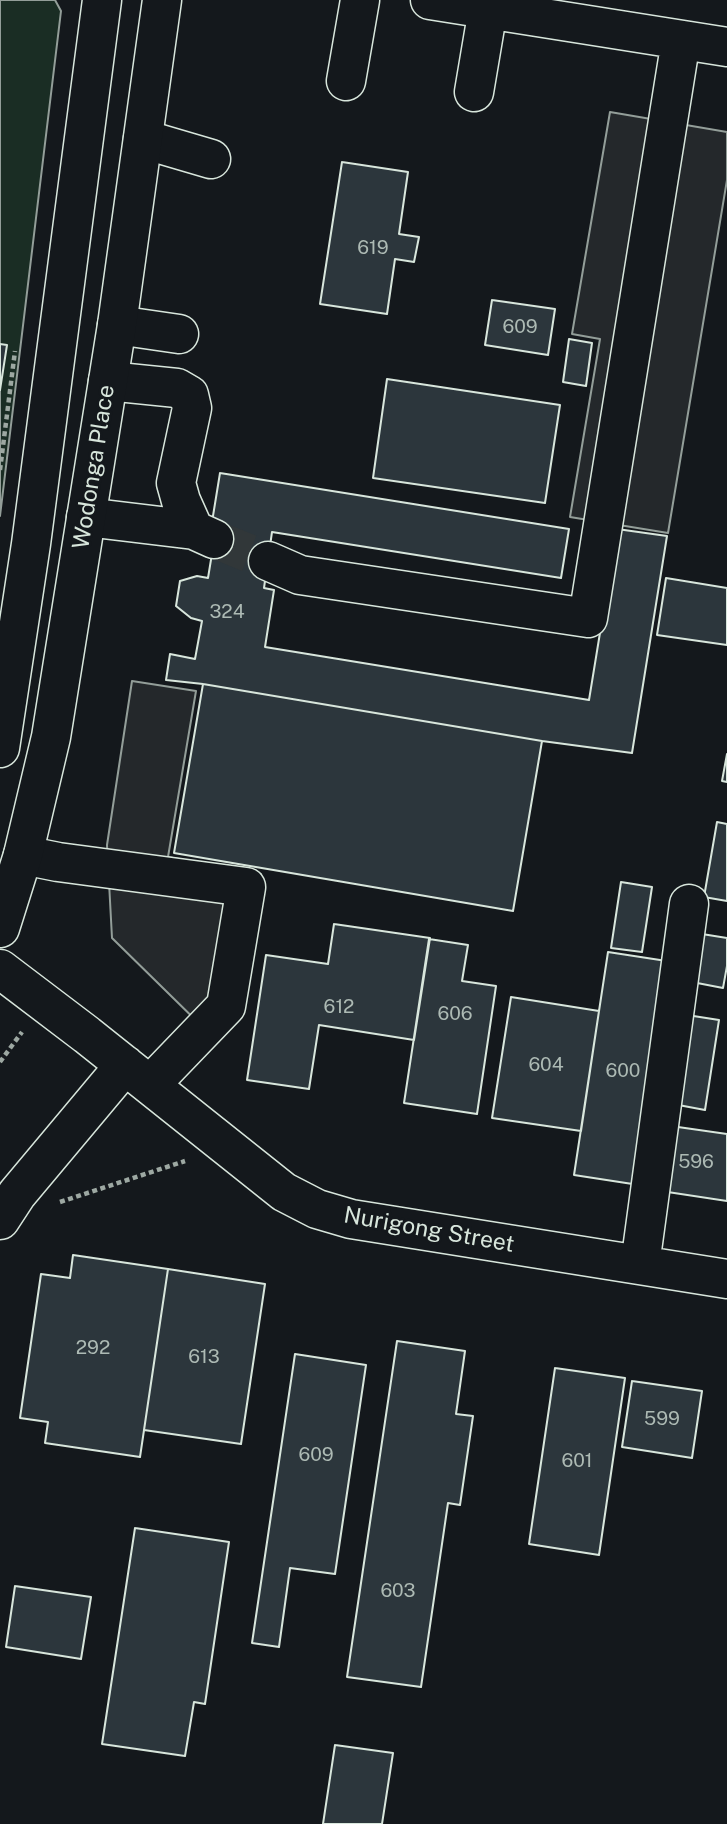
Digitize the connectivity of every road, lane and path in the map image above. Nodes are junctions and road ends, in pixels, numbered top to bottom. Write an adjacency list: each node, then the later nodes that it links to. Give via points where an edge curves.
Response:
1 (102, 0): 19 (main road)
2 (162, 0): 10 (main road, Wodonga Place)
3 (360, 0): 8 (main road)
4 (430, 0): 5 (main road)
5 (488, 9): 6 (main road); 9 (main road)
6 (681, 40): 7 (main road); 18 (main road, via 588,618 300,575)
7 (727, 47)
8 (346, 81)
9 (474, 92)
10 (143, 139): 11 (main road); 12 (main road, Wodonga Place)
11 (211, 159)
12 (117, 325): 13 (main road); 15 (main road, Wodonga Place)
13 (179, 334)
14 (15, 351): 16 (path)
15 (108, 381): 17 (main road, Wodonga Place); 17 (main road, via 177,388 189,395 192,408 176,483 181,500 204,534)
16 (0, 470)
17 (86, 517): 20 (main road, Wodonga Place, via 51,737)
18 (268, 561)
19 (0, 748)
20 (23, 855): 22 (main road, Wodonga Place); 24 (main road, via 246,887 226,1006)
21 (689, 904): 28 (main road)
22 (0, 928)
23 (0, 969): 24 (main road, Nurigong Street)
24 (137, 1075): 25 (main road, Nurigong Street); 27 (main road, via 17,1194)
25 (228, 1147): 26 (path); 28 (main road, Nurigong Street, via 284,1192 351,1219)
26 (53, 1205)
27 (0, 1220)
28 (640, 1265): 29 (main road, Nurigong Street)
29 (727, 1279)

